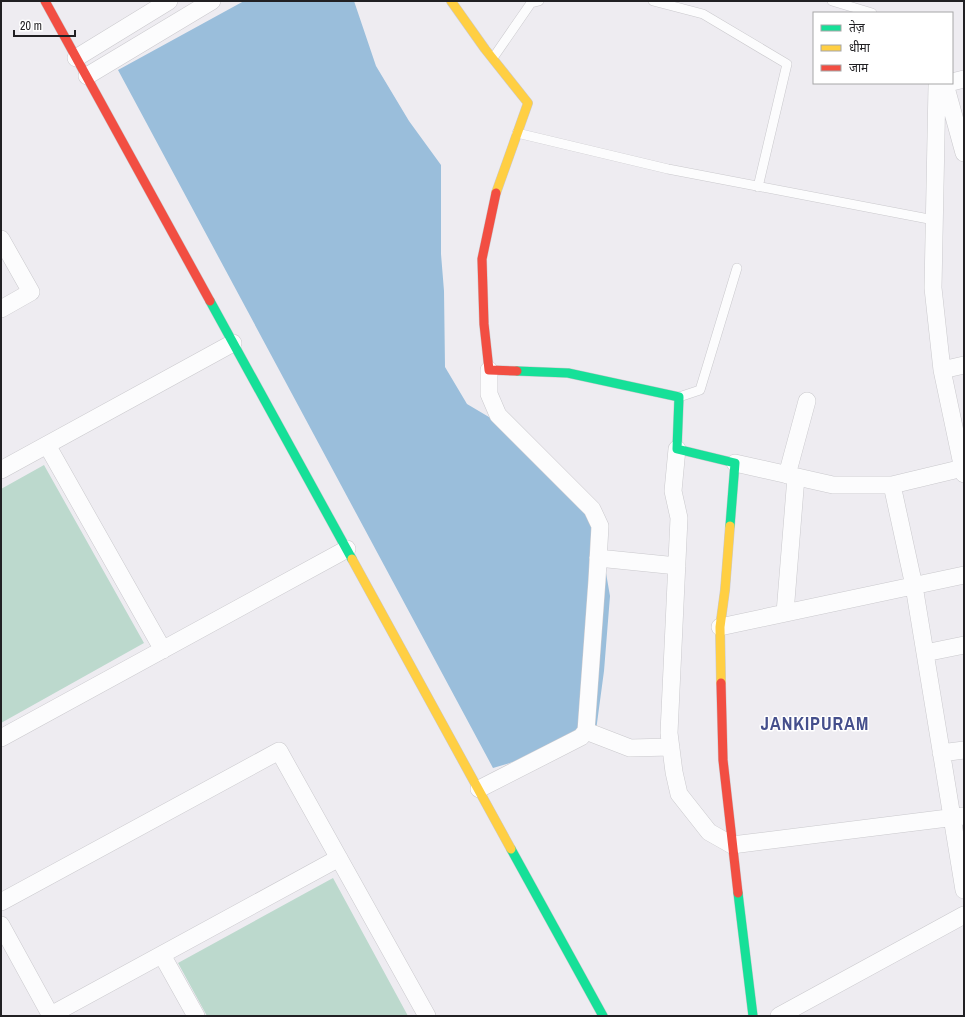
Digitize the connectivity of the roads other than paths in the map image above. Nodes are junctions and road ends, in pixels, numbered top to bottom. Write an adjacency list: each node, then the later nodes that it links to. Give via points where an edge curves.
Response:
1 (45, 1): 9 (street)
2 (169, 1): 9 (street)
3 (212, 1): 11 (street)
4 (451, 1): 10 (street)
5 (539, 1): 10 (lane, via 531,3)
6 (653, 1): 17 (lane, via 703,14 787,64)
7 (832, 1): 8 (lane)
8 (869, 12)
9 (76, 58): 11 (street)
10 (493, 58): 15 (street, via 528,103)
11 (87, 76): 22 (street)
12 (964, 79): 13 (street)
13 (953, 82)
14 (943, 84): 16 (street); 18 (street)
15 (517, 133): 17 (lane, via 668,169); 24 (street, via 496,194 482,259 484,324)
16 (964, 153)
17 (758, 187): 18 (lane)
18 (934, 220): 25 (street, via 933,288)
19 (1, 239): 21 (street, via 31,292)
20 (737, 268): 26 (lane, via 700,390)
21 (1, 309)
22 (233, 343): 28 (street); 35 (street)
23 (964, 365): 25 (street)
24 (489, 370): 26 (street, via 568,373); 36 (street, via 489,394 498,415 592,509 600,526)
25 (942, 370): 32 (street)
26 (679, 397): 29 (street)
27 (807, 401): 33 (street)
28 (47, 445): 31 (street); 43 (street)
29 (677, 449): 30 (street); 37 (street, via 673,491 679,518)
30 (735, 463): 33 (street); 41 (street)
31 (1, 470)
32 (963, 471): 34 (street)
33 (791, 476): 34 (street, via 833,486); 40 (street)
34 (892, 485): 39 (street)
35 (347, 549): 43 (street); 50 (street)
36 (598, 558): 37 (street); 45 (street)
37 (677, 566): 47 (street, via 669,733)
38 (964, 575): 39 (street)
39 (914, 586): 40 (street); 44 (street)
40 (785, 613): 41 (street)
41 (720, 627): 52 (street, via 723,760)
42 (964, 645): 44 (street)
43 (163, 650): 46 (street)
44 (925, 653): 49 (street)
45 (586, 731): 47 (street, via 630,748); 50 (street, via 581,738)
46 (1, 738)
47 (671, 747): 52 (street, via 679,794 709,832)
48 (964, 750): 49 (street)
49 (941, 753): 51 (street)
50 (479, 789): 62 (street)
51 (958, 816): 52 (street); 54 (street)
52 (732, 845): 63 (street)
53 (339, 858): 55 (street, via 279,751); 58 (street); 61 (street)
54 (964, 890)
55 (1, 902)
56 (964, 915): 64 (street)
57 (1, 926): 59 (street)
58 (162, 955): 59 (street); 60 (street)
59 (51, 1016)
60 (196, 1016)
61 (427, 1016)
62 (604, 1016)
63 (753, 1016)
64 (779, 1016)

